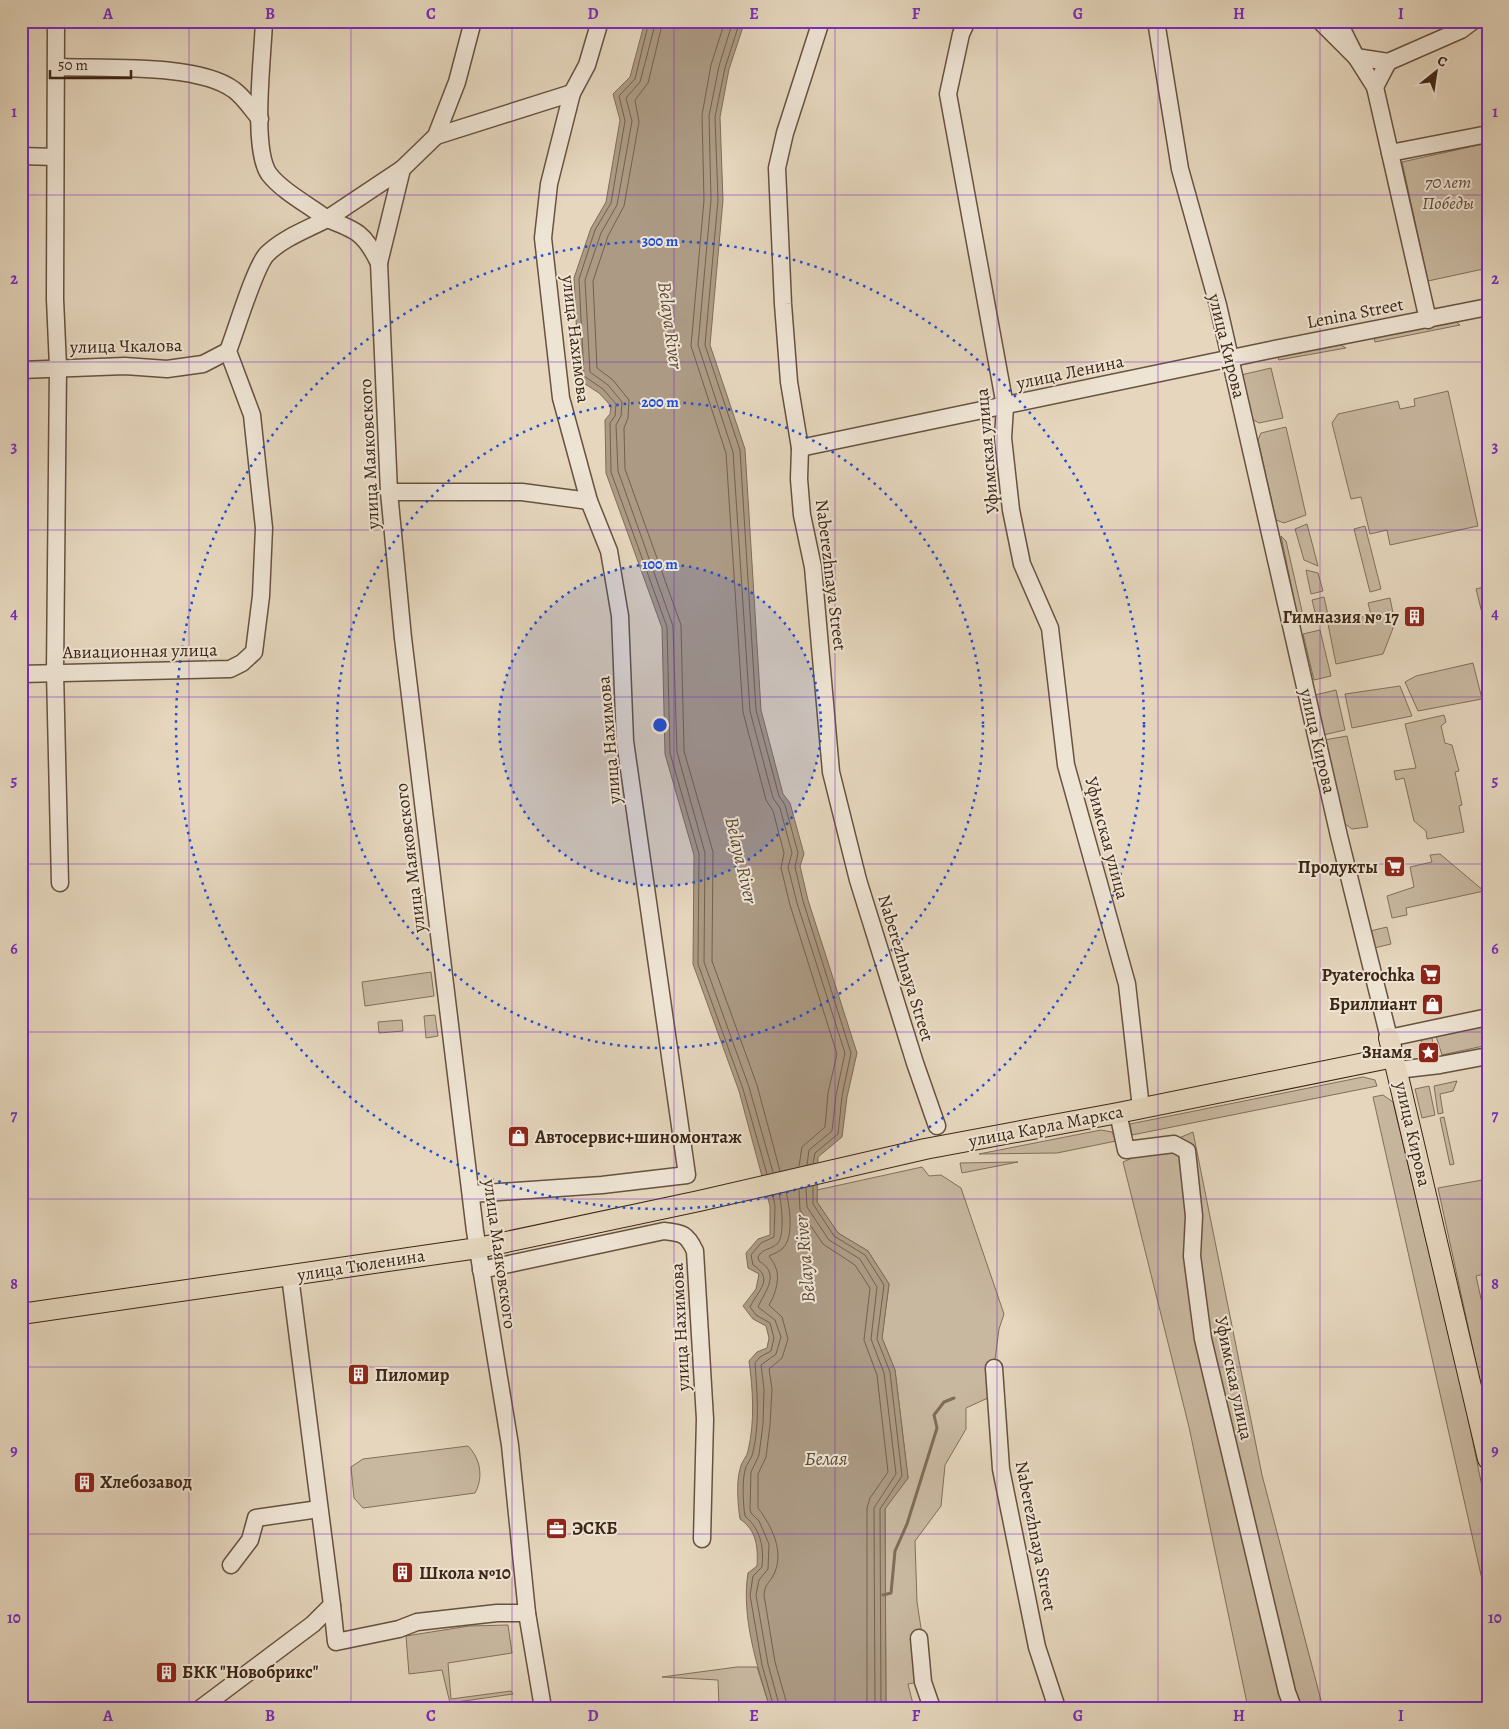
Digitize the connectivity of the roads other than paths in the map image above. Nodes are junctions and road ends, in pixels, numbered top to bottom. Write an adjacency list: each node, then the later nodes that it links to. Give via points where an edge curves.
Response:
1 (56, 21): 13 (street)
2 (264, 21): 16 (street)
3 (473, 21): 18 (street, via 457,82)
4 (600, 21): 15 (street, улица Нахимова, via 587,65)
5 (820, 21): 32 (street, Naberezhnaya Street, via 777,168 789,382)
6 (967, 21): 31 (street, Уфимская улица, via 961,34 948,94)
7 (1156, 21): 28 (street, улица Кирова, via 1180,169)
8 (1320, 21): 11 (street)
9 (1338, 21): 11 (street)
10 (1474, 21): 12 (street, via 1461,30)
11 (1356, 58): 12 (street); 14 (street)
12 (1388, 62): 14 (street)
13 (57, 67): 16 (street, via 199,75 235,90); 21 (street)
14 (1374, 87): 19 (street)
15 (572, 93): 18 (street); 34 (street, улица Нахимова, via 549,184 543,238 561,398)
16 (260, 119): 23 (street, via 260,142 268,173)
17 (1488, 134): 19 (street)
18 (436, 136): 22 (street)
19 (1390, 153): 26 (street)
20 (21, 156): 21 (street)
21 (55, 157): 29 (street)
22 (402, 170): 23 (street); 24 (street, улица Маяковского)
23 (327, 219): 24 (street, via 361,233); 27 (street, via 266,255 258,268)
24 (379, 263): 33 (street, улица Маяковского)
25 (1488, 308): 26 (street, Lenina Street)
26 (1428, 320): 28 (street, Lenina Street)
27 (228, 351): 29 (street, улица Чкалова, via 203,364 167,369); 35 (street, Авиационная улица, via 252,415 264,528 254,652 230,669)
28 (1230, 358): 31 (street, улица Ленина); 39 (street, улица Кирова, via 1341,845)
29 (58, 367): 30 (street, улица Чкалова); 35 (street)
30 (21, 370)
31 (1006, 406): 32 (street, улица Ленина); 41 (street, Уфимская улица, via 1003,438 1011,510 1022,564 1050,628 1066,765 1127,984)
32 (800, 448): 43 (street, Naberezhnaya Street, via 802,515 813,567 831,772 858,880 914,1063)
33 (389, 492): 34 (street, via 522,492); 44 (street, улица Маяковского, via 403,638)
34 (590, 500): 44 (street, улица Нахимова, via 609,551 620,616 625,741 687,1175 602,1185)
35 (55, 672): 36 (street, Авиационная улица); 37 (street)
36 (21, 674)
37 (60, 883)
38 (1488, 1017): 39 (street, улица Карла Маркса)
39 (1393, 1055): 40 (street, улица Карла Маркса, via 1440,1065); 41 (main road, улица Карла Маркса); 51 (main road, улица Кирова)
40 (1488, 1056)
41 (1141, 1108): 42 (main road, улица Карла Маркса)
42 (1118, 1113): 45 (main road, улица Карла Маркса, via 925,1149); 62 (street, Уфимская улица, via 1126,1150 1174,1144 1187,1151 1194,1216 1192,1256 1203,1339)
43 (937, 1126)
44 (471, 1194): 46 (street, улица Маяковского)
45 (699, 1201): 46 (main road, улица Тюленина)
46 (478, 1248): 47 (street, улица Маяковского); 48 (main road, улица Тюленина, via 353,1264)
47 (481, 1270): 53 (street, улица Нахимова, via 664,1231 679,1232 689,1238 695,1251 705,1419); 56 (street, улица Маяковского, via 510,1445)
48 (290, 1276): 49 (main road, улица Тюленина); 52 (street)
49 (21, 1314)
50 (994, 1368): 61 (street, Naberezhnaya Street, via 1001,1469 1037,1647)
51 (1488, 1459)
52 (320, 1509): 54 (street, via 256,1518 250,1540); 55 (street)
53 (702, 1539)
54 (231, 1565)
55 (332, 1605): 56 (street, via 336,1642 417,1622); 58 (street, via 313,1624)
56 (527, 1613): 59 (street, улица Маяковского)
57 (919, 1638): 60 (street, via 923,1682)
58 (201, 1708)
59 (543, 1708)
60 (932, 1708)
61 (1057, 1708)
62 (1293, 1708)

